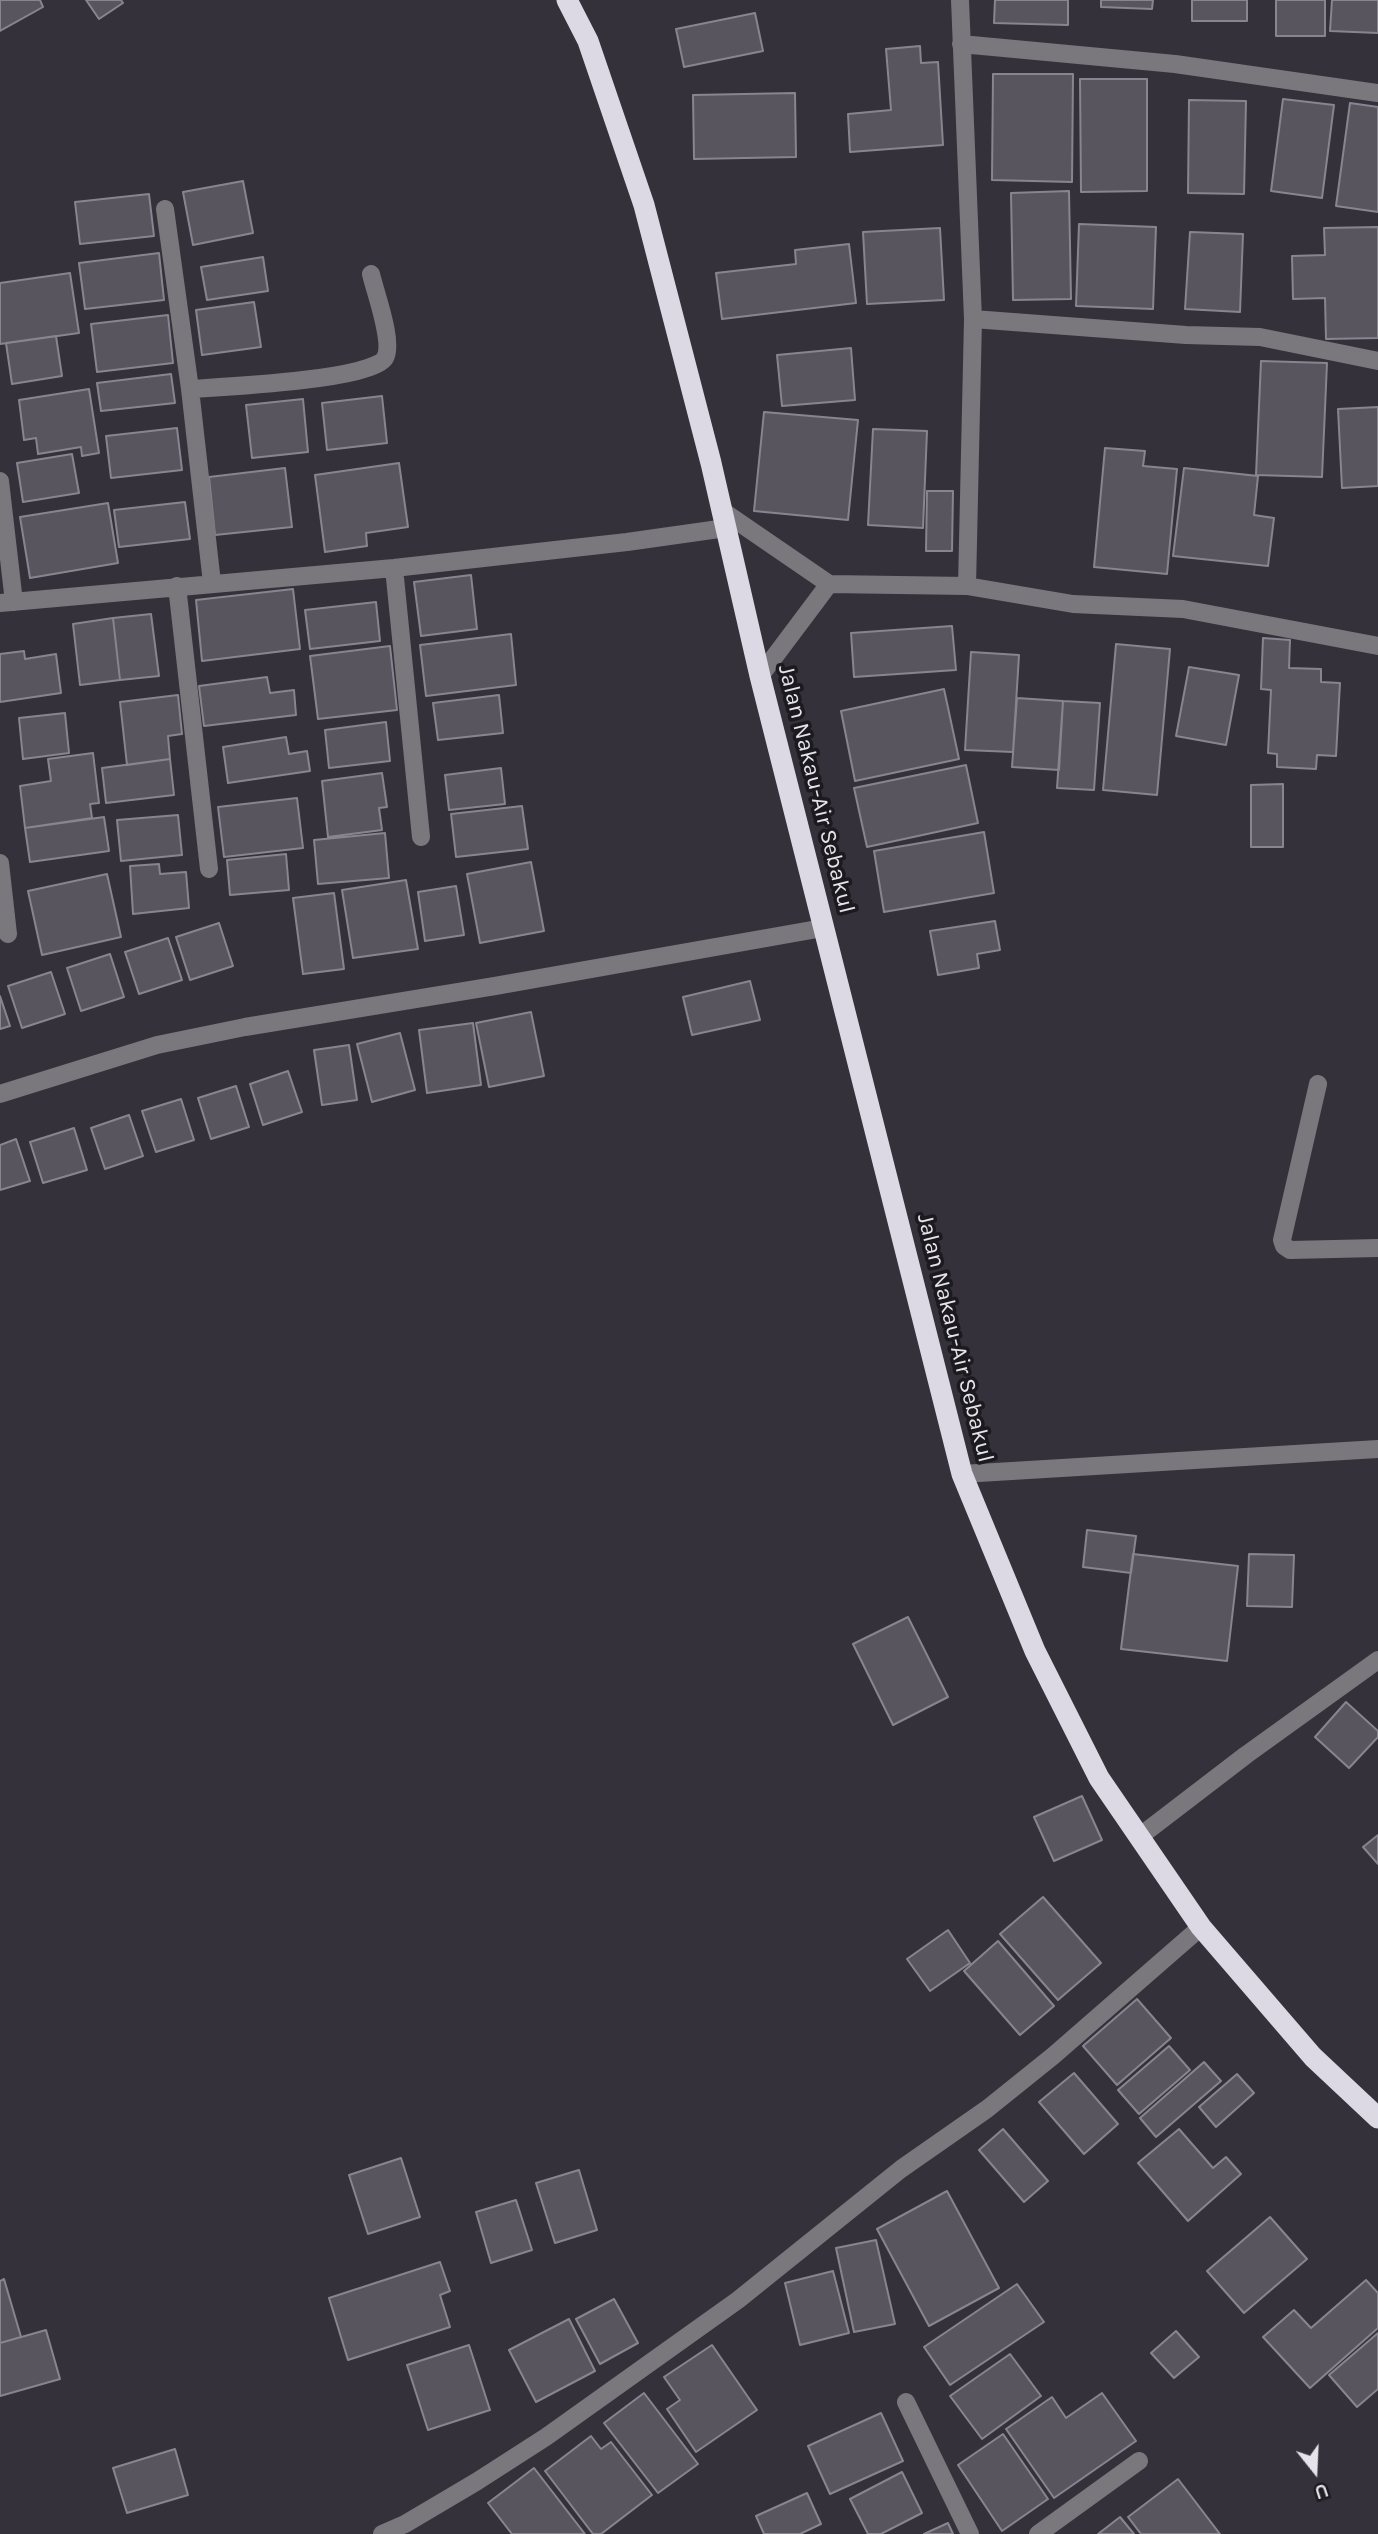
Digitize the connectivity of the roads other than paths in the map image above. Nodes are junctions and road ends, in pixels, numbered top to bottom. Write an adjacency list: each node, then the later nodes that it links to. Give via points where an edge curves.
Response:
1 (567, 0): 11 (highway, Jalan Nakau-Air Sebakul, via 587,41 644,205)
2 (960, 0): 3 (street)
3 (961, 44): 4 (street, via 1175,64); 7 (street)
4 (1378, 93)
5 (165, 209): 9 (street)
6 (371, 274): 9 (street, via 388,344 386,357 379,364 347,375)
7 (973, 318): 8 (street, via 1260,337); 16 (street)
8 (1378, 361)
9 (190, 390): 13 (street)
10 (0, 481): 17 (street)
11 (723, 519): 12 (street, via 627,542); 14 (street); 19 (highway, Jalan Nakau-Air Sebakul)
12 (394, 568): 13 (street); 20 (street)
13 (212, 583): 15 (street)
14 (829, 584): 16 (street); 19 (street)
15 (177, 586): 17 (street); 22 (street)
16 (967, 586): 18 (street, via 1073,604 1183,609)
17 (7, 603)
18 (1378, 646)
19 (760, 676): 23 (highway, Jalan Nakau-Air Sebakul)
20 (421, 837)
21 (0, 863): 24 (street)
22 (209, 869)
23 (823, 928): 26 (street, via 245,1027 157,1045); 29 (highway, Jalan Nakau-Air Sebakul)
24 (8, 934)
25 (1318, 1084): 27 (street, via 1284,1246 1290,1250)
26 (0, 1094)
27 (1378, 1248)
28 (1378, 1449): 29 (street)
29 (962, 1475): 31 (highway, Jalan Nakau-Air Sebakul, via 1035,1651 1099,1778)
30 (1378, 1660): 31 (street)
31 (1139, 1837): 32 (highway, Jalan Nakau-Air Sebakul)
32 (1201, 1927): 33 (highway, Jalan Nakau-Air Sebakul, via 1312,2057); 36 (street, via 1053,2056 901,2169 738,2300 547,2437)
33 (1378, 2118)
34 (906, 2402): 37 (street)
35 (1139, 2461): 38 (street)
36 (382, 2534)
37 (970, 2534)
38 (1038, 2534)

